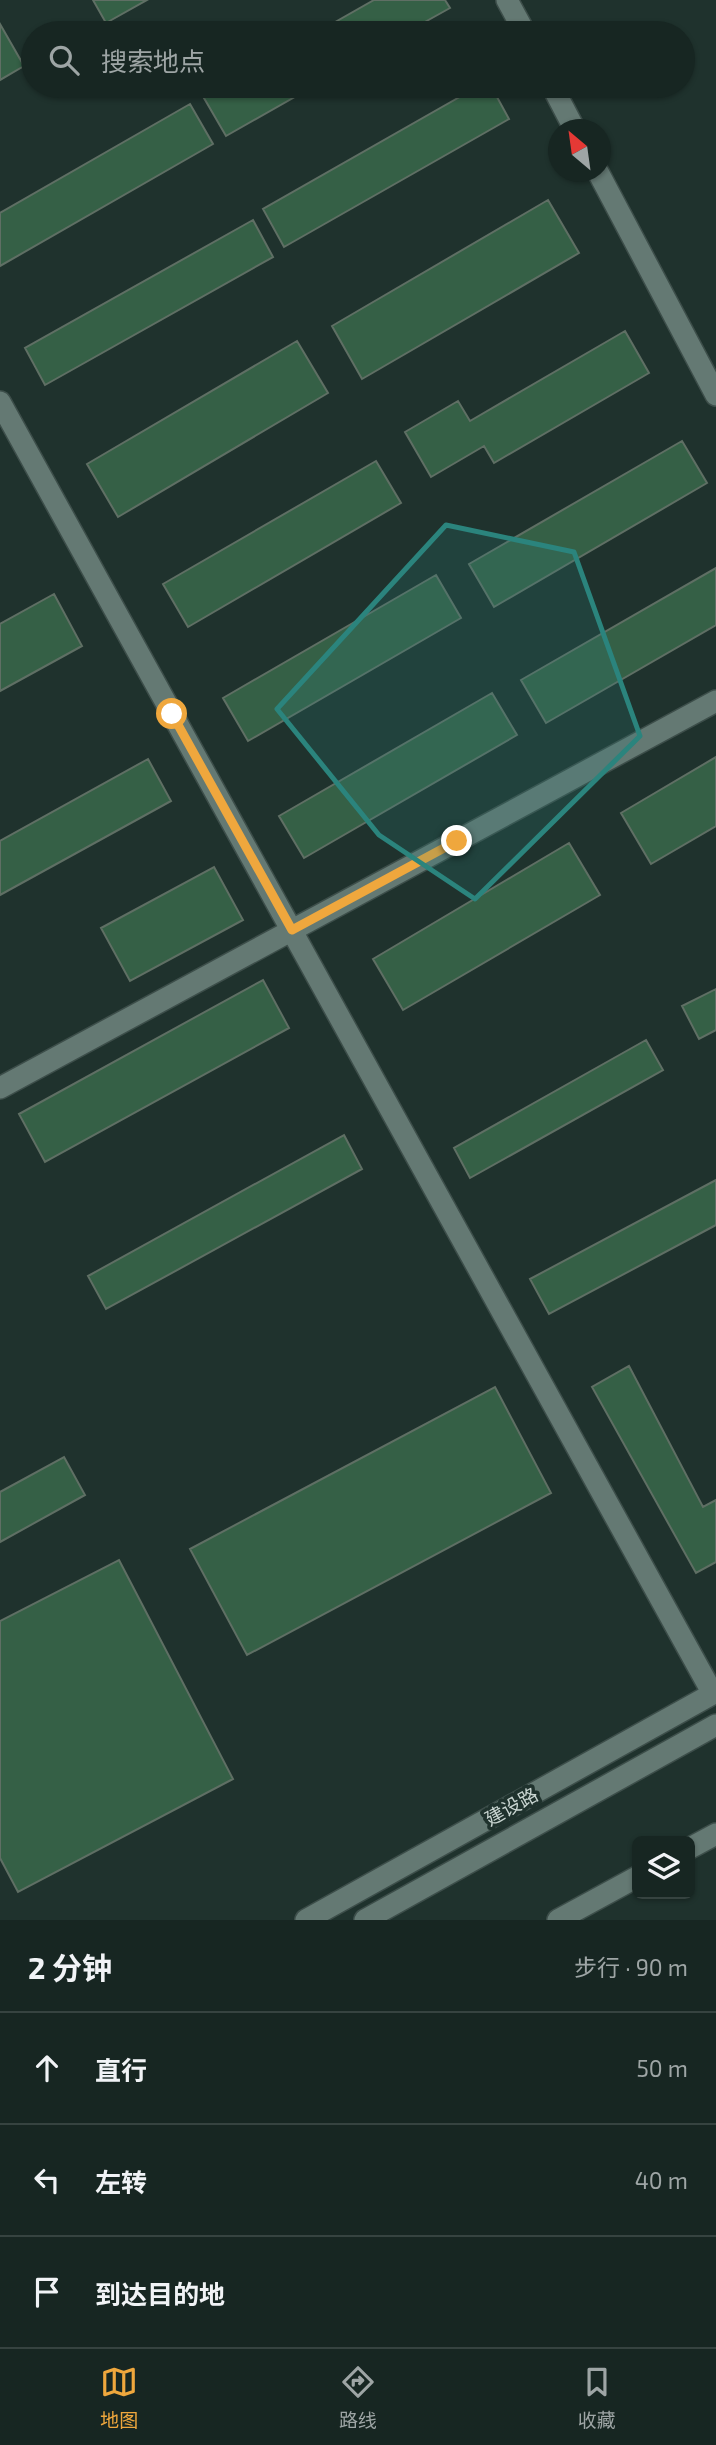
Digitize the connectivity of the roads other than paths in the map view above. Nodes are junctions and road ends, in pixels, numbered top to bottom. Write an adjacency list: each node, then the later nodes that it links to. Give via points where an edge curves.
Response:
1 (507, 0): 2 (street)
2 (518, 21)
3 (559, 98): 4 (street)
4 (570, 119)
5 (603, 182): 6 (street)
6 (716, 396)
7 (0, 402): 9 (street)
8 (716, 701): 9 (street)
9 (292, 930): 10 (street); 11 (street)
10 (0, 1088)
11 (715, 1693): 16 (street, 建设路)
12 (716, 1725): 17 (street, 建设路)
13 (716, 1834): 14 (street)
14 (695, 1845)
15 (632, 1880): 18 (street)
16 (306, 1920)
17 (365, 1920)
18 (558, 1920)

